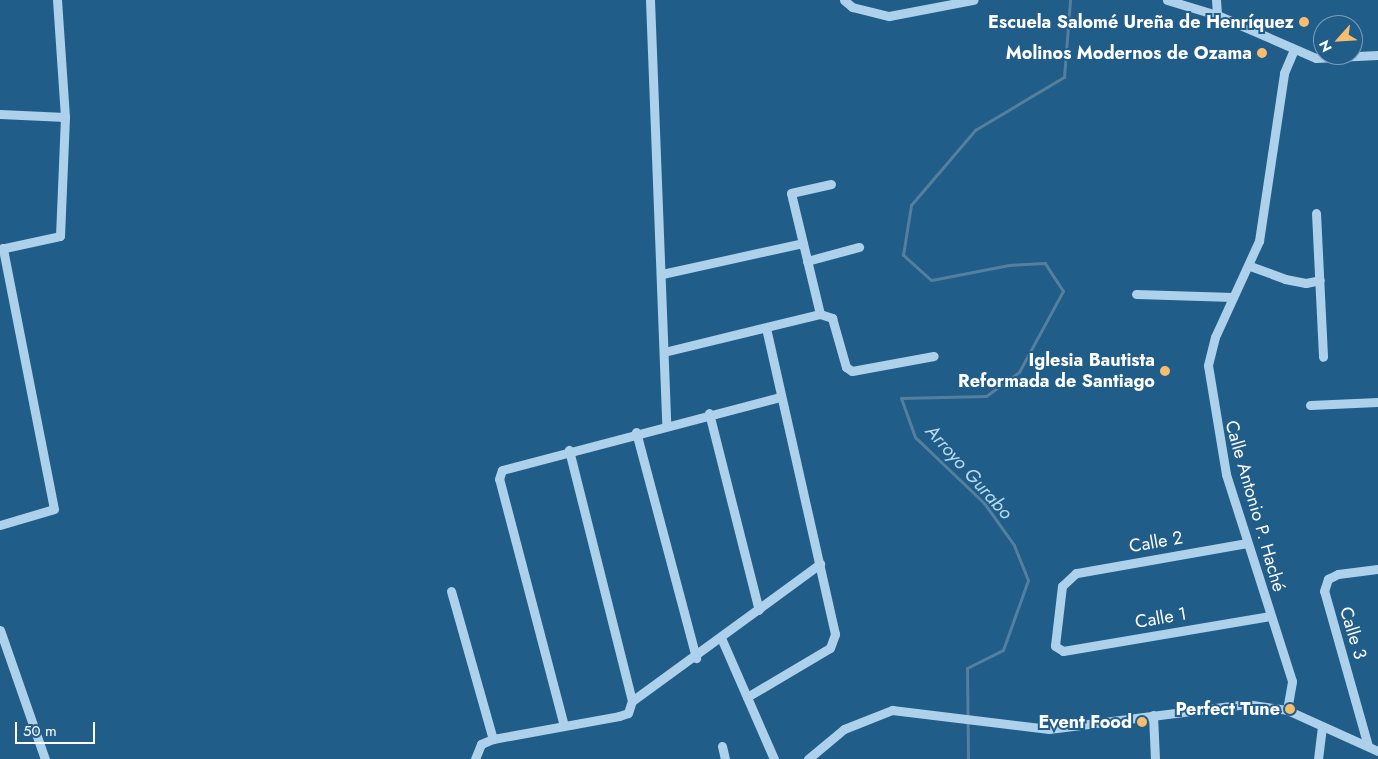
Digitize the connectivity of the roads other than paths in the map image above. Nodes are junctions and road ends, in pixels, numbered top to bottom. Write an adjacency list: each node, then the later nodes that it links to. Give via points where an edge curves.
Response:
1 (57, 0): 11 (street)
2 (650, 0): 19 (street)
3 (844, 0): 4 (street, via 852,7 889,16)
4 (969, 0)
5 (1167, 0): 7 (street)
6 (1216, 0): 7 (street)
7 (1217, 15): 8 (street)
8 (1294, 50): 9 (street, via 1316,58); 18 (street, Calle Antonio P. Haché, via 1284,73 1259,241)
9 (1378, 55)
10 (0, 114): 11 (street)
11 (65, 117): 16 (street, via 60,236)
12 (831, 184): 14 (street, via 791,193)
13 (1316, 213): 20 (street)
14 (803, 243): 17 (street); 19 (street)
15 (859, 247): 17 (street)
16 (1, 248): 35 (street, via 54,509)
17 (807, 261): 23 (street)
18 (1250, 266): 20 (street, via 1292,280); 22 (street, Calle Antonio P. Haché)
19 (662, 274): 25 (street)
20 (1320, 280): 27 (street)
21 (1136, 294): 22 (street)
22 (1233, 297): 36 (street, Calle Antonio P. Haché, via 1210,351 1210,392)
23 (820, 314): 24 (street); 26 (street, via 832,318 846,367 852,371)
24 (766, 329): 25 (street); 28 (street)
25 (664, 352): 32 (street)
26 (934, 356)
27 (1323, 357)
28 (780, 397): 31 (street); 37 (street)
29 (1378, 402): 30 (street)
30 (1310, 405)
31 (709, 414): 32 (street); 40 (street)
32 (666, 424): 33 (street)
33 (636, 432): 34 (street); 45 (street)
34 (568, 450): 47 (street); 50 (street, via 511,465 502,470 499,479)
35 (0, 525)
36 (1247, 543): 41 (street, Calle Antonio P. Haché); 44 (street, Calle 2, via 1071,576 1062,586)
37 (820, 564): 40 (street); 46 (street, via 833,617 830,648)
38 (1378, 569): 54 (street, Calle 3, via 1338,574 1328,579 1324,591)
39 (450, 591): 52 (street)
40 (760, 610): 43 (street)
41 (1270, 616): 44 (street, Calle 1); 48 (street, Calle Antonio P. Haché, via 1292,681)
42 (0, 630): 56 (street)
43 (722, 640): 45 (street); 46 (street)
44 (1057, 649)
45 (696, 658): 47 (street)
46 (748, 698): 59 (street)
47 (632, 701): 50 (street, via 628,713)
48 (1287, 710): 49 (street, via 1246,704); 51 (street)
49 (1153, 715): 60 (street, via 1049,730 903,710 882,712 844,730); 61 (street)
50 (564, 726): 52 (street)
51 (1322, 728): 54 (street); 62 (street)
52 (494, 739): 57 (street, via 480,744)
53 (722, 746): 58 (street)
54 (1368, 746): 55 (street)
55 (1378, 751)
56 (45, 759)
57 (475, 759)
58 (725, 759)
59 (774, 759)
60 (808, 759)
61 (1155, 759)
62 (1318, 759)

